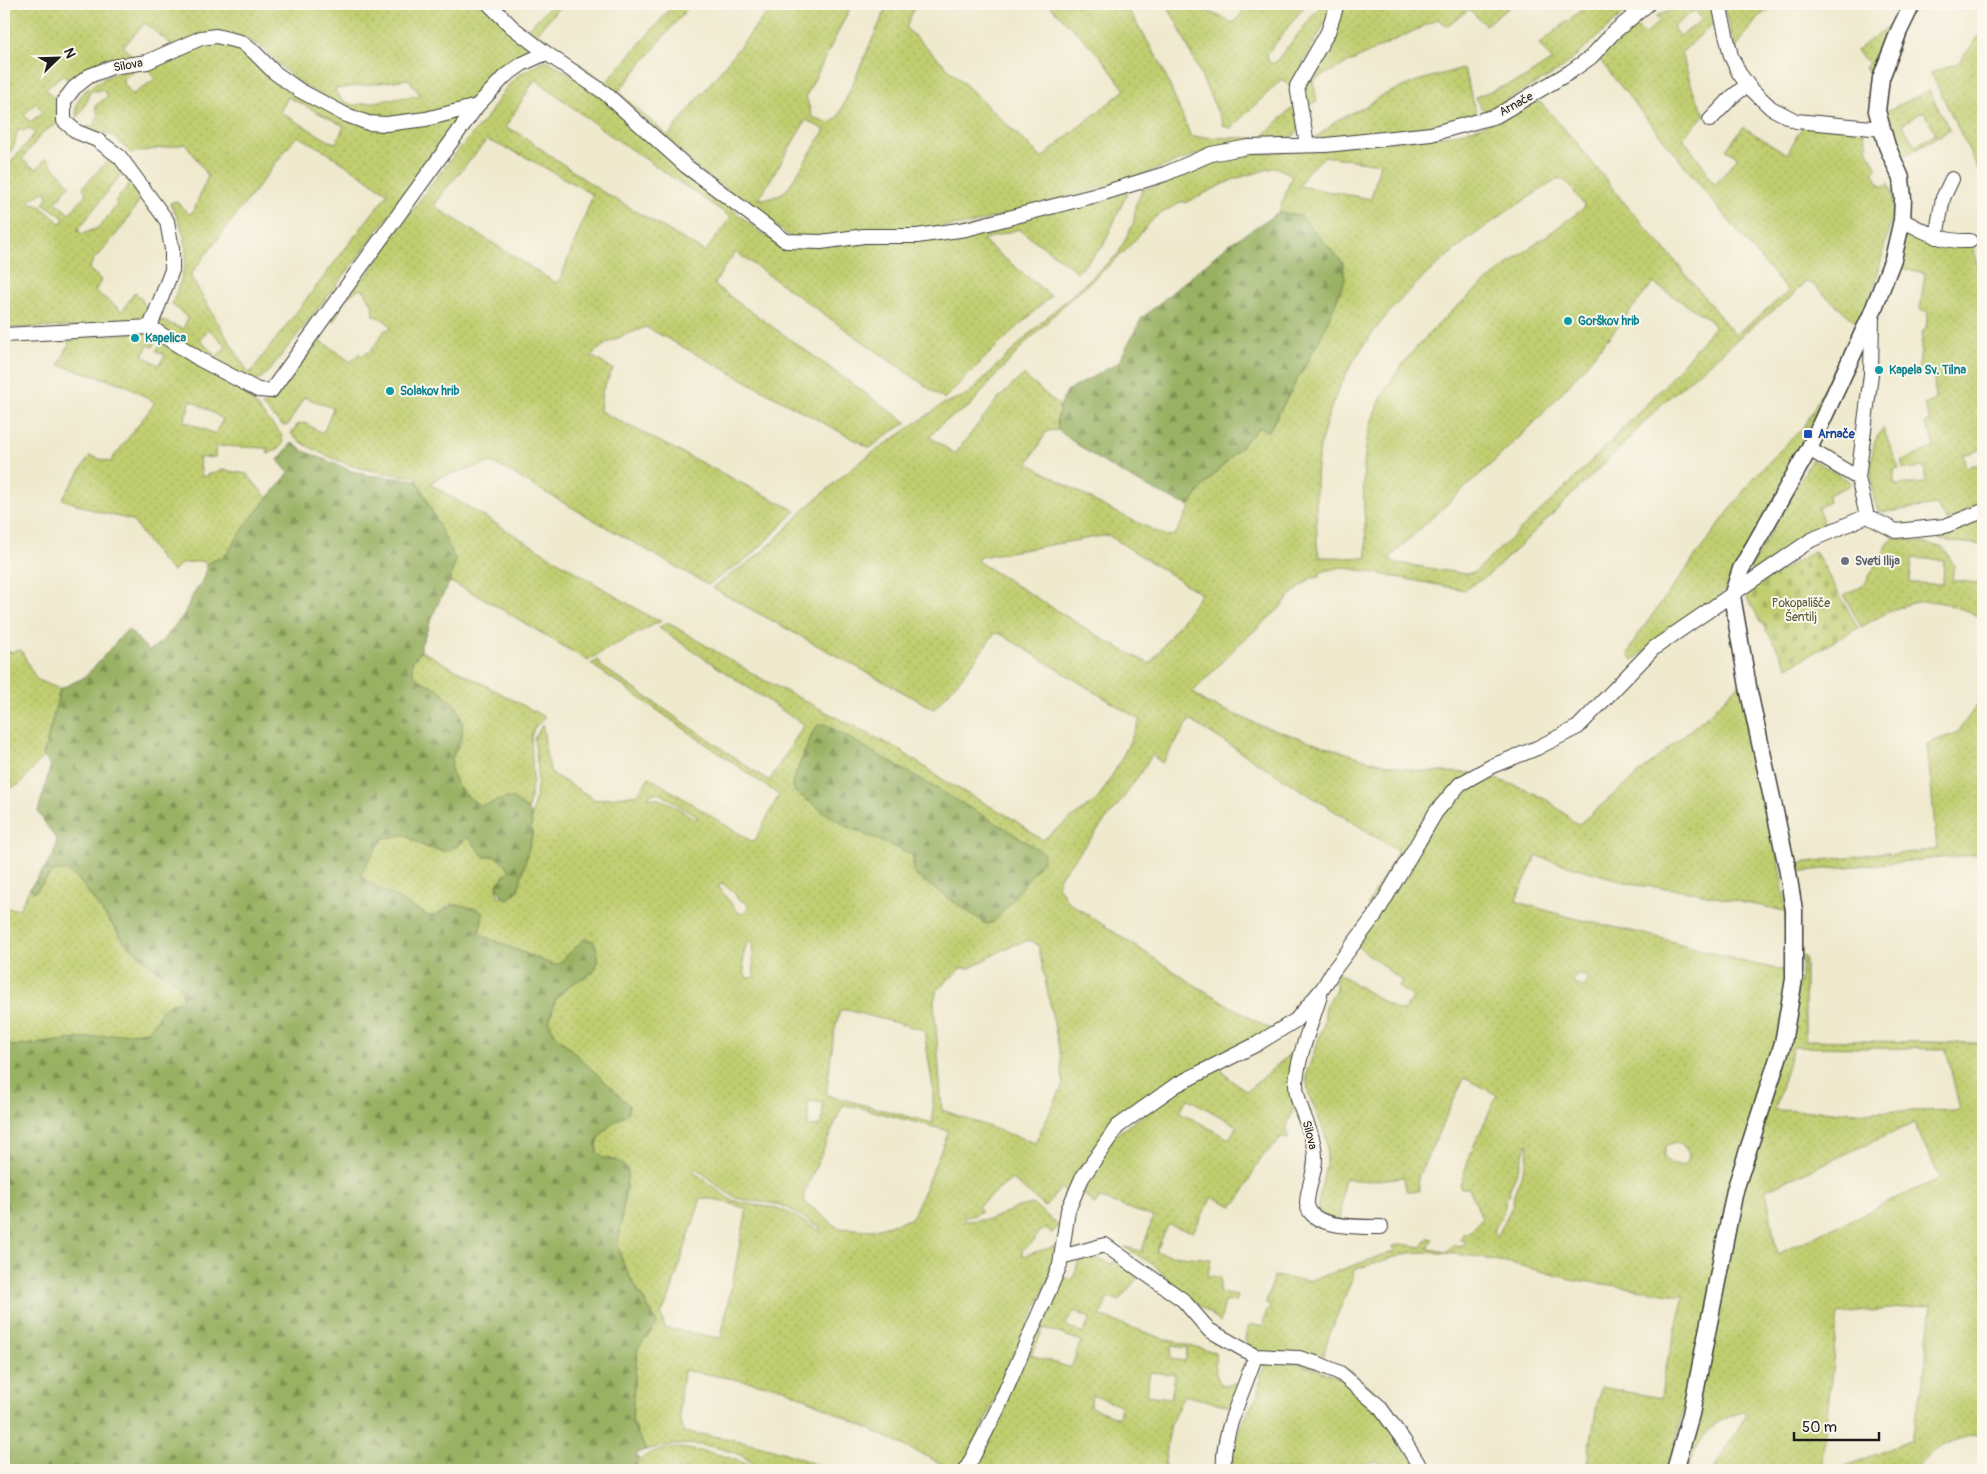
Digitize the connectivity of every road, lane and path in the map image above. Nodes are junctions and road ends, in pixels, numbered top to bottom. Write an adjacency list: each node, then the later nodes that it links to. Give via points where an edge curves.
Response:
1 (489, 4): 6 (street, Arnače)
2 (1337, 4): 11 (street, via 1328,32 1297,86)
3 (1648, 4): 11 (street, Arnače, via 1613,33 1591,57 1496,116 1431,134)
4 (1720, 4): 7 (street, via 1731,56)
5 (1912, 4): 10 (street, via 1881,78 1877,111)
6 (546, 54): 8 (street, via 522,64 505,76); 11 (street, Arnače, via 604,93 686,166 786,242 917,236 966,229 1097,195 1165,174 1211,154 1248,148)
7 (1747, 85): 9 (street); 10 (street, via 1771,108 1796,121)
8 (477, 106): 17 (street, via 272,391 250,386 201,360); 17 (street, Silova, via 426,120 368,124 299,90 241,42 216,36 201,38 147,62 112,66 89,76 64,101 64,121 120,157 167,221 172,270)
9 (1710, 120)
10 (1883, 129): 13 (street, via 1901,178)
11 (1307, 145)
12 (1952, 179): 14 (street, via 1943,198)
13 (1902, 220): 14 (street); 16 (street, via 1893,259)
14 (1936, 237): 15 (street)
15 (1970, 241)
16 (1872, 313): 19 (street); 20 (street, via 1871,374)
17 (150, 327): 18 (street)
18 (4, 335)
19 (1809, 449): 20 (street); 23 (street, via 1741,569)
20 (1858, 478): 22 (street)
21 (1983, 511): 22 (street, via 1945,526 1896,531)
22 (1868, 516): 23 (street, via 1811,540)
23 (1732, 596): 24 (street, via 1654,648 1578,727 1460,784 1436,812 1376,914); 31 (street, via 1794,910 1794,979 1783,1042 1736,1190 1691,1414)
24 (1323, 988): 25 (street, Silova, via 1303,1048 1296,1084 1315,1156 1307,1204 1312,1215 1343,1227); 26 (street, via 1296,1020 1176,1086 1117,1128 1082,1178 1068,1210)
25 (1381, 1227)
26 (1061, 1257): 27 (street, via 1105,1246 1183,1300 1209,1330); 28 (street, via 998,1408)
27 (1255, 1356): 29 (street, via 1222,1454); 30 (street, via 1299,1358 1340,1373 1380,1406)
28 (966, 1470)
29 (1224, 1470)
30 (1422, 1470)
31 (1675, 1470)

